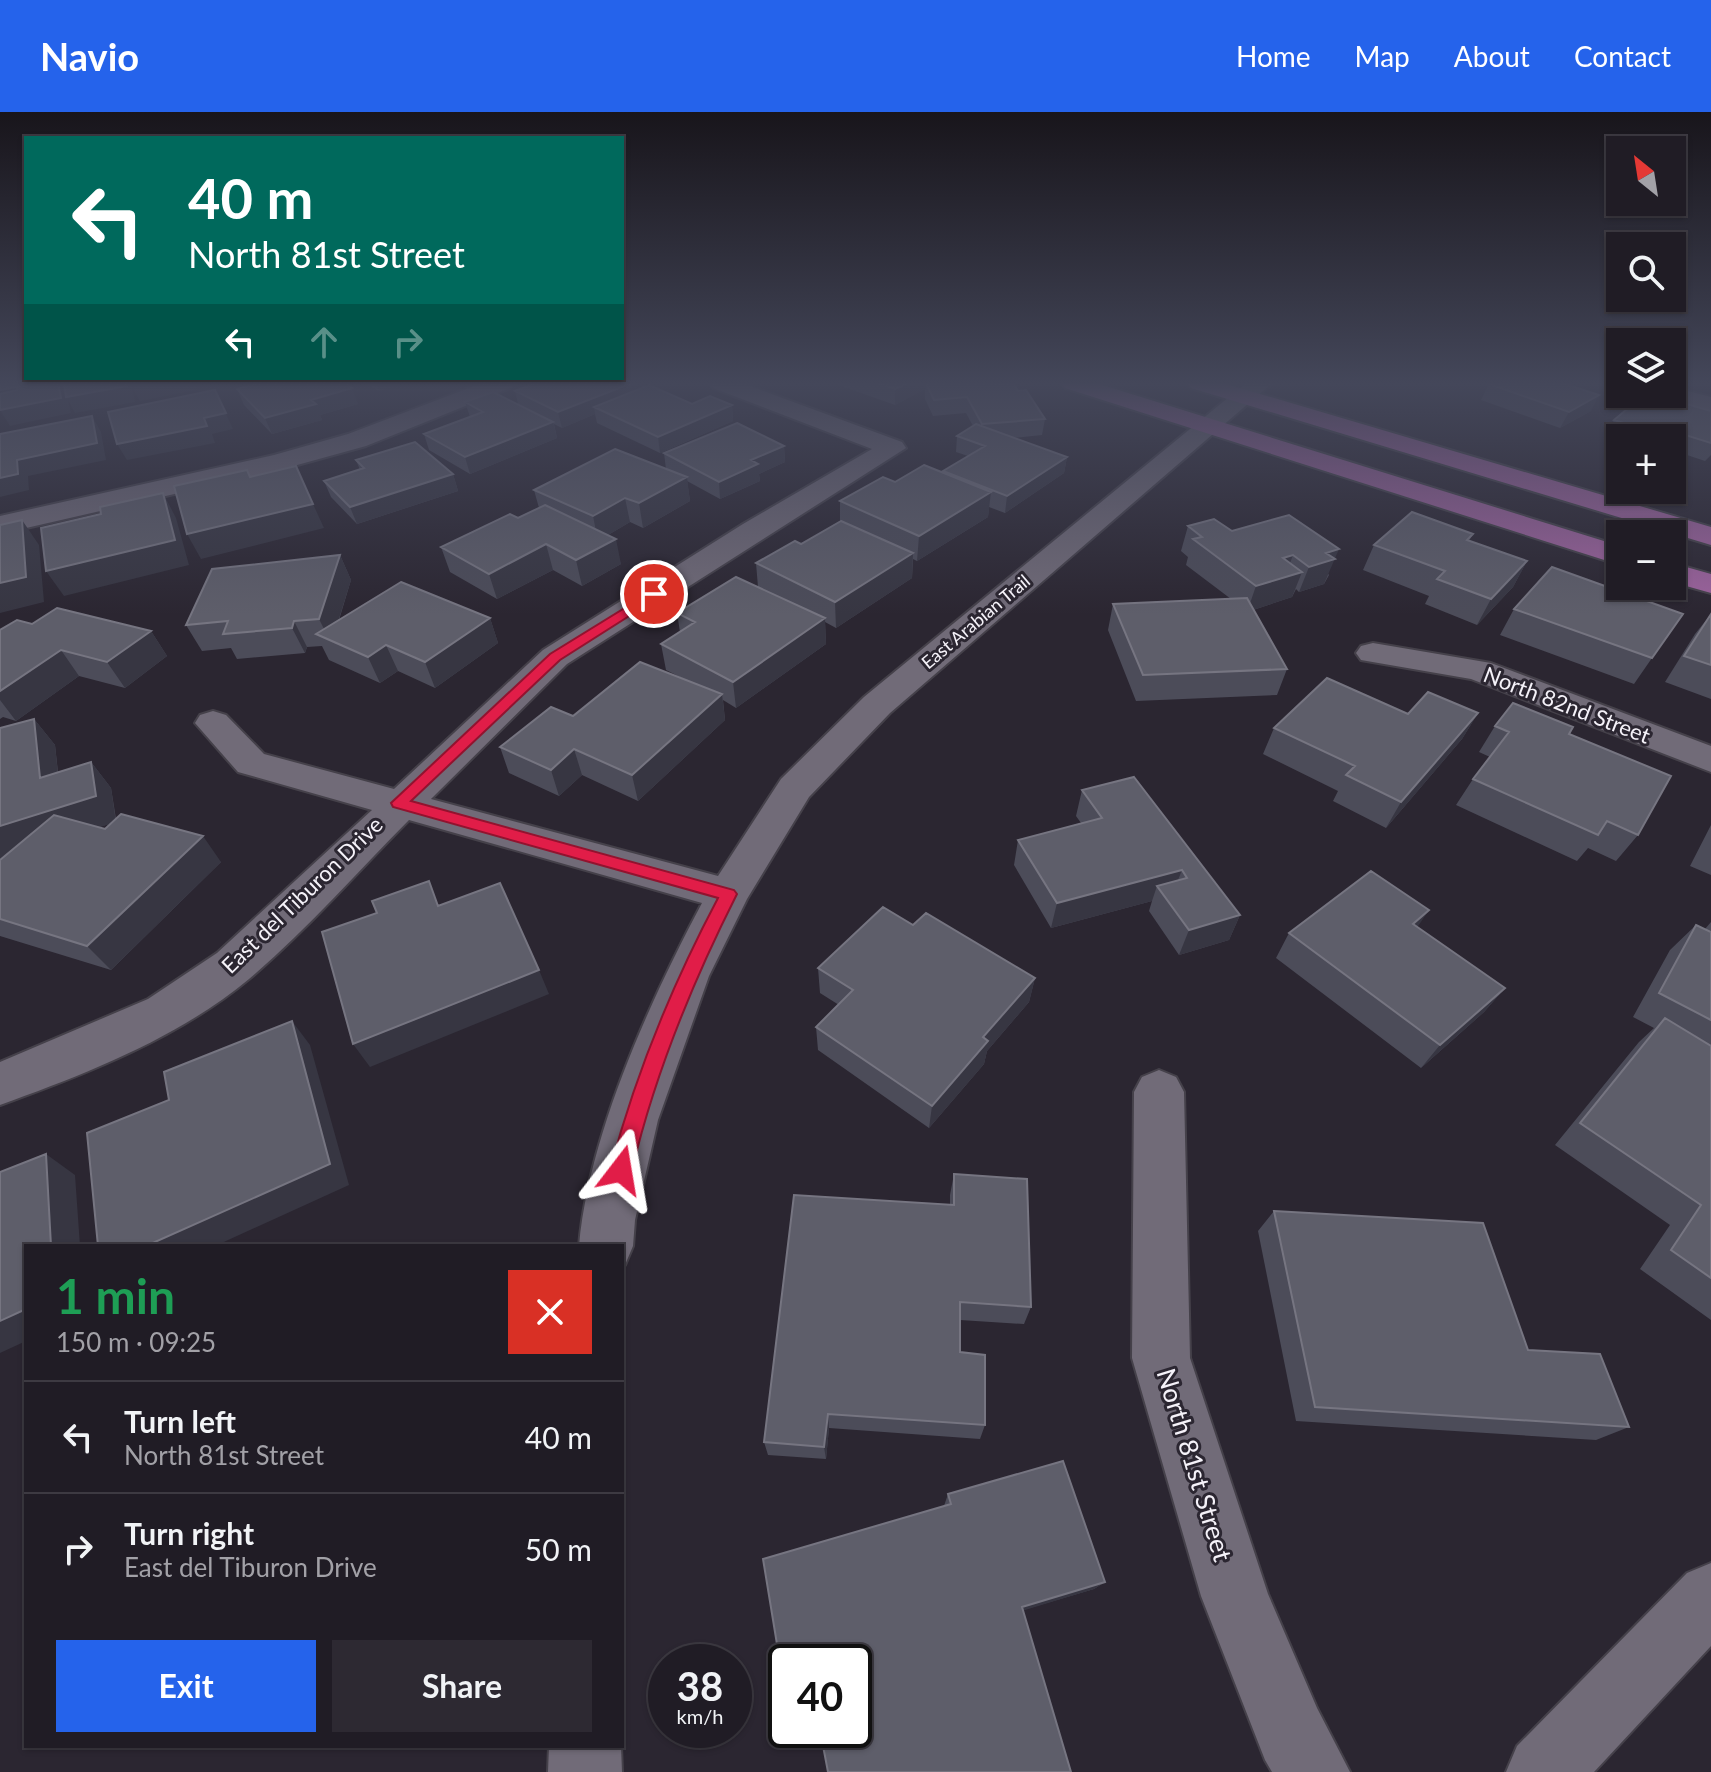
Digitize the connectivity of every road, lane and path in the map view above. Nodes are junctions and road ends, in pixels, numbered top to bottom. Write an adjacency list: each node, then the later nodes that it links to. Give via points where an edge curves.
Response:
1 (277, 460): 6 (street)
2 (872, 460): 14 (street, East del Tiburon Drive, via 555,657)
3 (1165, 460): 15 (street, East Arabian Trail, via 877,705 795,788)
4 (1319, 460): 8 (main road)
5 (1475, 460): 7 (main road)
6 (0, 525)
7 (1711, 536)
8 (1606, 552)
9 (1686, 576): 10 (main road)
10 (1711, 584)
11 (1373, 653): 13 (street, North 82nd Street, via 1479,670)
12 (213, 723): 14 (street, via 251,763)
13 (1711, 760)
14 (399, 803): 15 (street); 16 (street, East del Tiburon Drive, via 233,966 164,1013)
15 (728, 894): 18 (street, East Arabian Trail, via 686,976 633,1120)
16 (0, 1084)
17 (1159, 1092): 22 (street, North 81st Street, via 1161,1358 1235,1596 1291,1734)
18 (606, 1244)
19 (1711, 1597): 23 (street)
20 (585, 1748): 21 (street)
21 (585, 1772)
22 (1313, 1772)
23 (1543, 1772)

